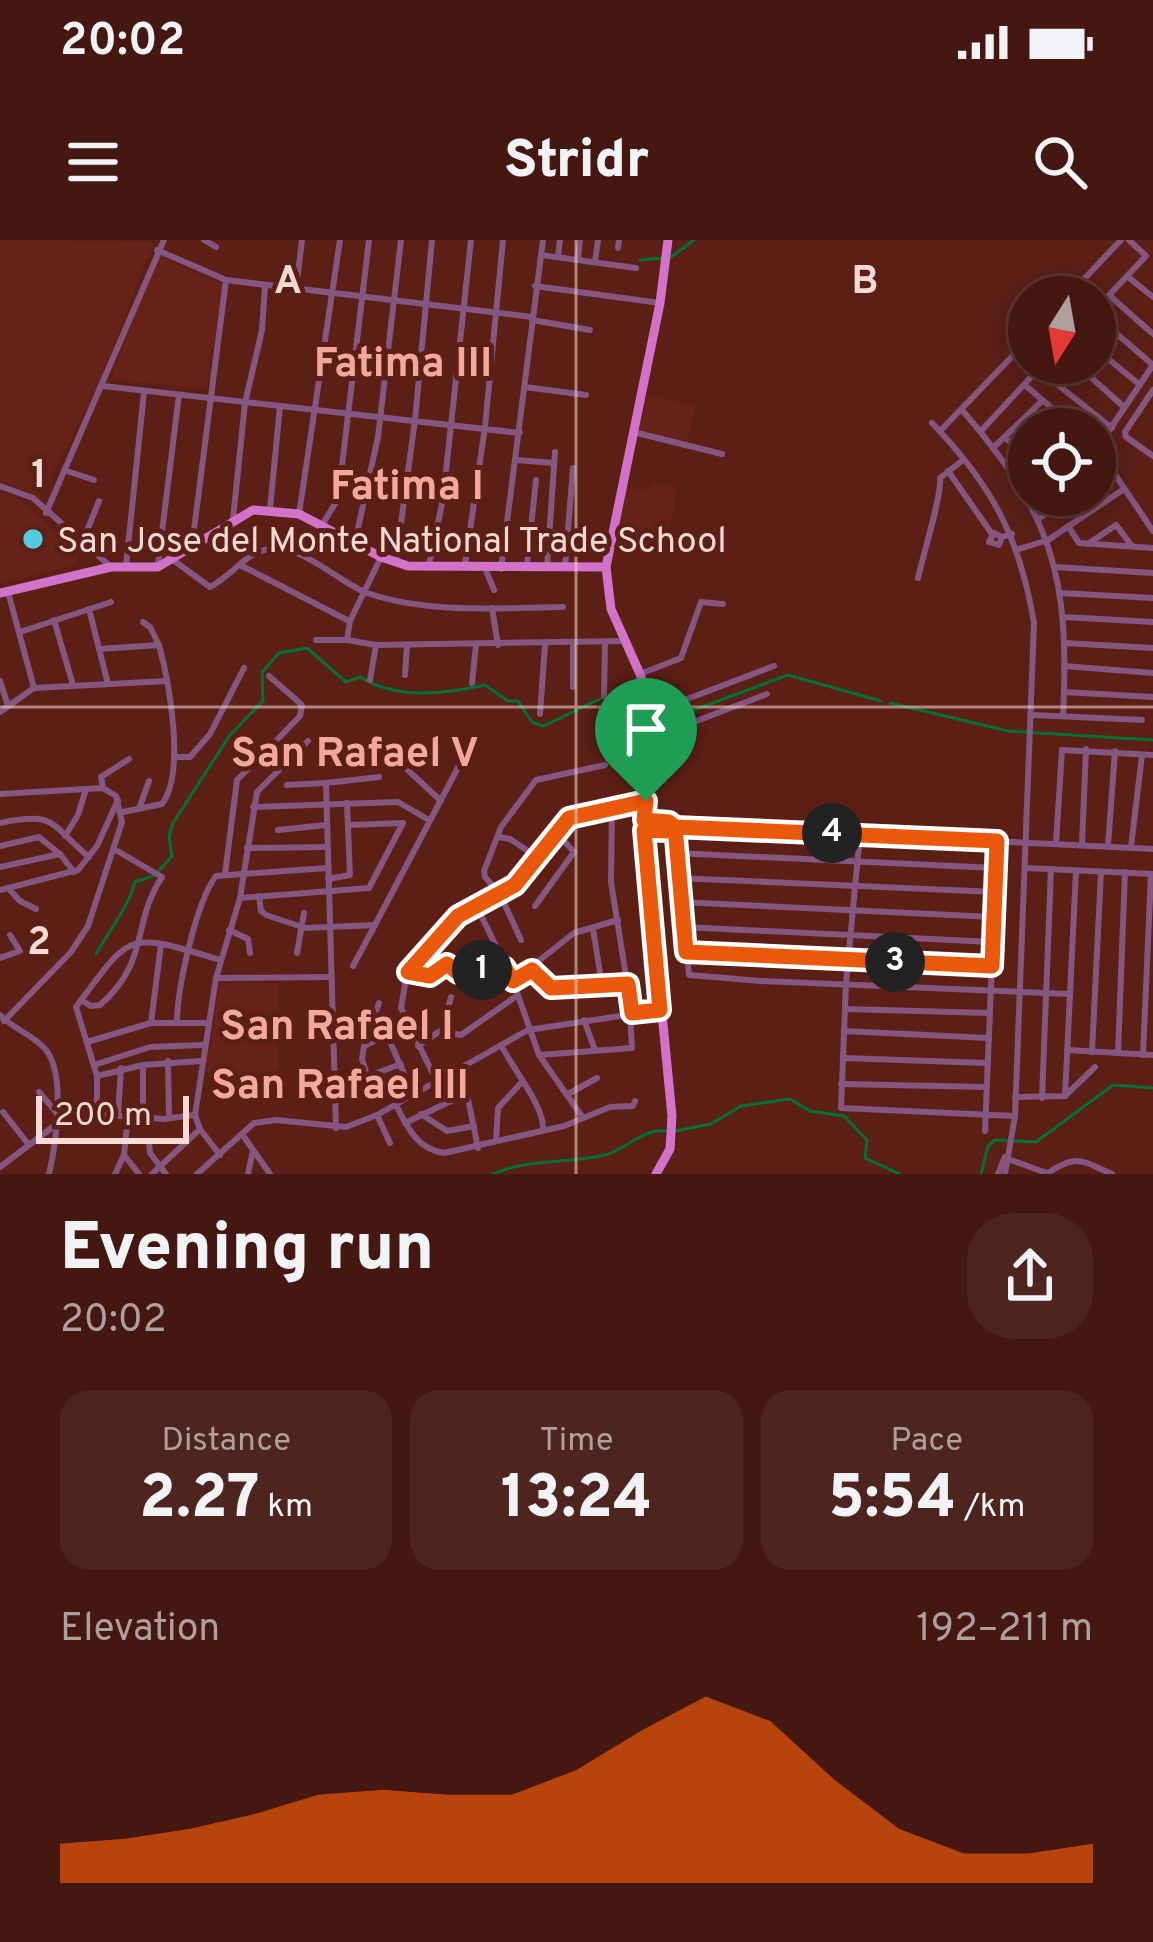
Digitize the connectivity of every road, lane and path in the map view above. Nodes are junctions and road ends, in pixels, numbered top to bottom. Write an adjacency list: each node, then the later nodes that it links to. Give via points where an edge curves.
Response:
1 (164, 240): 17 (street)
2 (204, 240): 16 (street)
3 (302, 240): 29 (street)
4 (340, 240): 31 (street)
5 (369, 240): 32 (street)
6 (400, 240): 34 (street)
7 (432, 240): 37 (street)
8 (471, 240): 38 (street)
9 (503, 240): 39 (street)
10 (543, 240): 18 (street)
11 (560, 240): 19 (street)
12 (580, 240): 20 (street)
13 (598, 240): 22 (street)
14 (668, 240): 36 (main road)
15 (1125, 240): 21 (street); 24 (street)
16 (217, 247)
17 (157, 250): 26 (street); 51 (street)
18 (541, 255): 19 (street); 28 (street)
19 (558, 256): 20 (street)
20 (578, 259): 22 (street)
21 (1150, 259): 25 (street)
22 (595, 262): 23 (street)
23 (636, 268)
24 (1088, 276)
25 (1128, 277): 30 (street); 33 (street)
26 (226, 280): 27 (street); 57 (street)
27 (265, 286): 29 (street); 59 (street)
28 (536, 286): 36 (street); 40 (street)
29 (296, 290): 31 (street)
30 (1116, 290)
31 (334, 295): 32 (street); 65 (street)
32 (362, 297): 34 (street); 67 (street)
33 (1153, 298)
34 (396, 301): 37 (street); 68 (street)
35 (1116, 301): 43 (street)
36 (660, 302): 76 (main road)
37 (423, 305): 38 (street); 69 (street)
38 (462, 310): 39 (street); 72 (street)
39 (496, 313): 40 (street); 73 (street)
40 (532, 319): 41 (street); 52 (street)
41 (590, 330)
42 (1116, 331): 46 (street)
43 (1153, 334)
44 (1008, 361): 66 (street)
45 (1116, 365): 50 (street)
46 (1153, 365): 50 (street)
47 (1062, 384): 64 (street)
48 (1098, 384): 61 (street)
49 (1025, 385): 58 (street); 75 (street)
50 (1140, 385): 61 (street)
51 (103, 386): 54 (street); 90 (street)
52 (525, 386): 56 (street); 77 (street)
53 (1153, 390): 84 (street, via 1125,432)
54 (144, 392): 55 (street); 120 (street)
55 (179, 395): 57 (street); 122 (street)
56 (586, 395)
57 (212, 399): 59 (street); 113 (street)
58 (1042, 401): 62 (street); 63 (street)
59 (245, 403): 60 (street); 103 (street)
60 (280, 406): 65 (street); 98 (street)
61 (1124, 407): 70 (street)
62 (1036, 408)
63 (1050, 408)
64 (1089, 408)
65 (316, 410): 67 (street); 100 (street)
66 (962, 410): 74 (street); 75 (street)
67 (348, 413): 68 (street); 104 (street, via 338,499)
68 (381, 416): 69 (street); 109 (street)
69 (415, 420): 72 (street); 118 (street)
70 (1116, 421)
71 (932, 423): 74 (street)
72 (452, 424): 73 (street); 130 (street)
73 (485, 427): 77 (street); 127 (street)
74 (939, 431): 86 (street)
75 (980, 431): 81 (street)
76 (633, 432): 83 (street); 125 (main road)
77 (520, 433): 85 (street)
78 (1008, 435): 79 (street)
79 (1005, 438): 80 (street); 81 (street)
80 (1008, 440)
81 (994, 448): 88 (street)
82 (555, 452): 87 (street)
83 (722, 454)
84 (1153, 456)
85 (516, 460): 87 (street); 131 (street)
86 (963, 460): 91 (street); 107 (street)
87 (554, 463): 123 (street)
88 (1008, 467)
89 (574, 468): 124 (street)
90 (64, 470): 93 (street); 99 (street)
91 (948, 471): 107 (street, via 992,534); 133 (street)
92 (1116, 477): 96 (street)
93 (94, 480)
94 (536, 480): 129 (street)
95 (0, 486): 99 (street)
96 (1124, 489): 105 (street); 106 (street)
97 (99, 501): 110 (street)
98 (269, 509): 100 (main road); 103 (main road)
99 (46, 513): 110 (street)
100 (299, 514): 104 (main road)
101 (1043, 516): 102 (street)
102 (1040, 518): 108 (street)
103 (233, 519): 113 (main road)
104 (322, 525): 109 (main road)
105 (1068, 526): 108 (street); 111 (street, via 1075,541)
106 (1153, 531)
107 (1012, 534): 115 (street)
108 (1048, 540): 115 (street); 126 (street)
109 (355, 542): 116 (main road)
110 (82, 543): 121 (street)
111 (1088, 544): 112 (street); 112 (street, via 1116,525)
112 (1132, 546): 114 (street)
113 (192, 548): 117 (main road)
114 (1153, 548)
115 (1018, 550): 185 (street, via 1034,623)
116 (380, 557): 118 (main road); 136 (street)
117 (173, 560): 119 (street, via 210,587); 122 (main road)
118 (395, 563): 130 (main road)
119 (240, 565): 136 (street, via 281,550); 146 (street)
120 (126, 566): 121 (main road); 122 (main road)
121 (111, 567): 135 (main road)
122 (158, 567)
123 (547, 567): 124 (main road); 129 (main road)
124 (565, 567): 125 (main road)
125 (606, 567): 152 (main road, via 611,609)
126 (1055, 567): 132 (street); 137 (street)
127 (464, 568): 128 (main road); 130 (main road)
128 (484, 568): 131 (main road); 134 (street)
129 (526, 568): 131 (main road)
130 (428, 569)
131 (501, 569)
132 (1153, 573)
133 (918, 578)
134 (494, 590)
135 (4, 592): 149 (street)
136 (364, 592): 142 (street, via 419,605); 146 (street)
137 (1060, 593): 138 (street); 144 (street)
138 (1153, 598)
139 (111, 602): 143 (street)
140 (723, 604): 168 (street, via 700,602 681,658)
141 (563, 607): 142 (street)
142 (492, 608): 160 (street)
143 (89, 609): 145 (street); 163 (street)
144 (1064, 617): 148 (street); 155 (street)
145 (54, 620): 149 (street); 176 (street)
146 (350, 621): 151 (street)
147 (143, 622): 157 (street)
148 (1153, 622)
149 (20, 632): 178 (street)
150 (316, 640): 151 (street)
151 (346, 640): 158 (street)
152 (626, 641): 154 (street); 168 (main road)
153 (573, 642): 154 (street); 161 (street); 177 (street)
154 (605, 642): 181 (street)
155 (1064, 643): 162 (street); 165 (street)
156 (407, 644): 158 (street); 159 (street); 169 (street)
157 (159, 645): 163 (street); 173 (street)
158 (376, 645): 171 (street)
159 (476, 645): 160 (street); 174 (street)
160 (498, 645): 161 (street)
161 (544, 645): 184 (street)
162 (1153, 648)
163 (99, 649): 175 (street)
164 (774, 666): 188 (street)
165 (1064, 666): 167 (street); 179 (street)
166 (244, 668): 197 (street, via 202,746)
167 (1153, 673)
168 (640, 674): 188 (main road)
169 (405, 675)
170 (269, 676): 191 (street, via 302,705)
171 (370, 680)
172 (0, 681): 183 (street)
173 (167, 681): 175 (street); 197 (street)
174 (472, 683)
175 (108, 684): 176 (street)
176 (73, 686): 178 (street)
177 (573, 687)
178 (34, 688): 183 (street)
179 (1064, 692): 182 (street); 186 (street)
180 (767, 694): 188 (street)
181 (604, 696)
182 (1153, 697)
183 (4, 709)
184 (540, 714)
185 (1033, 715): 186 (street); 229 (street)
186 (1063, 716): 187 (street)
187 (1142, 720)
188 (655, 724): 210 (main road)
189 (308, 741): 198 (street)
190 (472, 741): 209 (street)
191 (275, 742): 198 (street); 254 (street, via 237,780)
192 (382, 746): 209 (street)
193 (1086, 749): 194 (street); 230 (street, via 1061,750); 231 (street)
194 (1115, 751): 195 (street); 233 (street)
195 (1142, 754): 196 (street); 235 (street)
196 (1153, 755)
197 (174, 757): 215 (street, via 168,796)
198 (290, 757): 214 (street, via 261,785)
199 (129, 759): 205 (street, via 105,772)
200 (605, 765): 227 (street, via 536,780)
201 (379, 777): 203 (street)
202 (149, 782): 215 (street)
203 (326, 783): 204 (street); 211 (street)
204 (287, 785)
205 (103, 788): 206 (street); 208 (street)
206 (86, 789): 207 (street); 226 (street)
207 (0, 794)
208 (118, 800): 216 (street); 241 (street)
209 (441, 801): 217 (street)
210 (646, 801): 213 (street); 220 (main road)
211 (326, 803): 212 (street); 214 (street); 221 (street)
212 (347, 803): 217 (street, via 398,802); 219 (street)
213 (612, 806): 224 (street, via 569,818); 272 (street)
214 (254, 807): 236 (street)
215 (139, 809): 216 (street)
216 (123, 812): 237 (street)
217 (429, 820): 273 (street)
218 (0, 824): 226 (street, via 46,818)
219 (350, 825): 257 (street, via 350,875); 260 (street, via 403,824 369,888)
220 (644, 825): 222 (street); 312 (main road)
221 (326, 826): 223 (street); 234 (street)
222 (675, 827): 225 (street); 240 (street)
223 (278, 830)
224 (555, 831): 242 (street); 266 (street, via 574,854)
225 (860, 834): 228 (street); 243 (street)
226 (65, 836): 241 (street)
227 (497, 837): 242 (street); 262 (street, via 484,875)
228 (997, 841): 229 (street); 246 (street)
229 (1028, 842): 230 (street); 247 (street)
230 (1056, 843): 231 (street)
231 (1082, 845): 233 (street)
232 (0, 846): 239 (street, via 44,838)
233 (1108, 846): 235 (street)
234 (327, 847): 236 (street); 245 (street)
235 (1131, 847): 238 (street)
236 (246, 848): 251 (street)
237 (114, 849): 282 (street, via 162,877); 315 (street, via 80,940)
238 (1153, 849)
239 (60, 854): 244 (street); 250 (street)
240 (675, 854): 243 (street); 256 (street)
241 (89, 857): 250 (street)
242 (537, 857): 262 (street)
243 (857, 861): 246 (street); 258 (street)
244 (0, 867)
245 (328, 868): 251 (street); 257 (street)
246 (995, 868): 261 (street)
247 (1026, 868): 248 (street); 304 (street)
248 (1051, 869): 249 (street); 305 (street)
249 (1076, 871): 252 (street); 306 (street)
250 (74, 872): 259 (street)
251 (243, 872): 254 (street); 264 (street)
252 (1101, 872): 253 (street); 333 (street)
253 (1125, 872): 255 (street); 334 (street)
254 (225, 874): 285 (street, via 210,884)
255 (1152, 874): 336 (street)
256 (677, 878): 258 (street); 265 (street)
257 (328, 879): 260 (street)
258 (856, 886): 261 (street); 269 (street)
259 (4, 889): 268 (street)
260 (329, 892): 263 (street); 277 (street)
261 (994, 892): 271 (street)
262 (500, 894): 267 (street); 281 (street)
263 (259, 896): 264 (street); 275 (street, via 266,915)
264 (240, 898): 278 (street)
265 (680, 902): 269 (street); 274 (street)
266 (535, 906)
267 (476, 907): 294 (street); 296 (street)
268 (36, 908)
269 (854, 910): 271 (street); 279 (street)
270 (304, 913): 275 (street)
271 (994, 917): 283 (street)
272 (618, 920): 276 (street); 301 (street)
273 (375, 925): 277 (street); 292 (street)
274 (682, 927): 279 (street); 286 (street)
275 (304, 928): 277 (street); 288 (street)
276 (592, 928): 295 (street, via 563,939); 302 (street)
277 (329, 930): 297 (street)
278 (229, 931): 287 (street, via 248,939); 290 (street)
279 (851, 934): 283 (street); 291 (street)
280 (10, 935): 289 (street, via 20,951)
281 (521, 940)
282 (140, 942): 284 (street); 309 (street, via 114,954); 309 (street, via 129,974 106,1001)
283 (992, 942): 293 (street)
284 (161, 944): 285 (street); 317 (street)
285 (190, 951): 290 (street); 318 (street)
286 (686, 952): 291 (street); 300 (street, via 689,975 698,978)
287 (250, 953)
288 (297, 953)
289 (0, 958)
290 (220, 960): 298 (street)
291 (848, 960): 293 (street); 300 (street)
292 (353, 966)
293 (992, 966): 303 (street)
294 (505, 968): 296 (street, via 458,973 447,964 430,976); 299 (street)
295 (532, 970): 299 (street); 302 (street, via 551,988)
296 (408, 972): 320 (street, via 401,1008)
297 (330, 977): 298 (street); 382 (street)
298 (216, 978): 319 (street)
299 (513, 981): 307 (street)
300 (846, 983): 303 (street); 311 (street)
301 (628, 984): 302 (street); 314 (street)
302 (602, 985)
303 (990, 990): 304 (street); 313 (street)
304 (1020, 992): 305 (street); 360 (street)
305 (1046, 993): 306 (street); 361 (street)
306 (1070, 994): 332 (street)
307 (518, 995): 321 (street); 322 (street, via 461,1035)
308 (452, 997): 322 (street)
309 (81, 1000): 326 (street, via 76,1018)
310 (379, 1003): 329 (street)
311 (844, 1009): 313 (street); 323 (street)
312 (660, 1010): 314 (street); 407 (main road, via 672,1136)
313 (989, 1013): 325 (street)
314 (631, 1014): 316 (street); 331 (street, via 634,1047)
315 (2, 1018): 368 (street, via 47,1052)
316 (584, 1020): 321 (street); 331 (street)
317 (151, 1023): 318 (street); 326 (street)
318 (177, 1023): 319 (street)
319 (206, 1023): 327 (street)
320 (408, 1026): 324 (street); 330 (street)
321 (528, 1030): 328 (street); 335 (street)
322 (442, 1031): 330 (street)
323 (844, 1031): 325 (street); 338 (street)
324 (387, 1036): 329 (street); 342 (street)
325 (988, 1038): 341 (street)
326 (86, 1042): 343 (street)
327 (203, 1045): 340 (street); 343 (street, via 150,1047)
328 (501, 1045): 350 (street); 351 (street)
329 (364, 1046): 348 (street)
330 (418, 1046): 350 (street)
331 (595, 1050): 335 (street)
332 (1068, 1050): 333 (street); 359 (street)
333 (1092, 1052): 334 (street)
334 (1118, 1053): 336 (street)
335 (539, 1055): 358 (street)
336 (1143, 1055): 337 (street)
337 (1153, 1055)
338 (842, 1058): 341 (street); 352 (street)
339 (168, 1061): 340 (street); 344 (street); 378 (street)
340 (202, 1061): 372 (street)
341 (987, 1063): 353 (street)
342 (401, 1064): 348 (street); 357 (street)
343 (94, 1065): 347 (street)
344 (142, 1065): 346 (street); 375 (street)
345 (1094, 1067): 359 (street)
346 (121, 1068): 347 (street); 374 (street)
347 (98, 1076): 366 (street)
348 (368, 1078): 356 (street)
349 (597, 1078): 358 (street)
350 (436, 1082): 357 (street)
351 (521, 1083): 363 (street); 384 (street, via 542,1111)
352 (841, 1084): 353 (street); 371 (street, via 841,1108)
353 (986, 1087): 371 (street)
354 (466, 1089): 381 (street)
355 (39, 1092): 368 (street)
356 (350, 1092)
357 (413, 1094): 365 (street)
358 (568, 1094): 377 (street)
359 (1065, 1096): 361 (street)
360 (1015, 1097): 361 (street); 376 (street)
361 (1042, 1097)
362 (453, 1100): 370 (street)
363 (506, 1100): 367 (street); 387 (street)
364 (634, 1101): 377 (street)
365 (396, 1105): 373 (street); 379 (street)
366 (97, 1108): 368 (street); 374 (street)
367 (514, 1109)
368 (57, 1111): 380 (street)
369 (3, 1112): 390 (street)
370 (421, 1114): 379 (street); 381 (street, via 446,1131)
371 (986, 1114): 376 (street); 385 (street)
372 (195, 1115): 378 (street); 383 (street)
373 (377, 1115): 382 (street); 389 (street)
374 (123, 1116): 375 (street); 393 (street)
375 (143, 1116): 378 (street)
376 (1015, 1116): 395 (street)
377 (584, 1118): 384 (street)
378 (169, 1119)
379 (405, 1123): 391 (street, via 436,1152)
380 (56, 1125): 390 (street); 400 (street)
381 (474, 1126): 391 (street)
382 (336, 1128): 386 (street, via 264,1120)
383 (200, 1129): 394 (street); 397 (street)
384 (542, 1131): 387 (street)
385 (985, 1131)
386 (242, 1134): 392 (street); 394 (street)
387 (496, 1141): 391 (street)
388 (148, 1142): 397 (street)
389 (390, 1143)
390 (29, 1145): 396 (street)
391 (478, 1148)
392 (253, 1150): 405 (street); 406 (street)
393 (124, 1155): 401 (street); 402 (street)
394 (220, 1155): 404 (street)
395 (1007, 1157): 398 (street); 408 (street)
396 (1, 1166)
397 (164, 1171): 403 (street)
398 (1034, 1171): 399 (street)
399 (1049, 1173): 409 (street, via 1078,1159)
400 (50, 1174)
401 (116, 1174)
402 (139, 1174)
403 (152, 1174)
404 (197, 1174)
405 (248, 1174)
406 (270, 1174)
407 (656, 1174)
408 (1001, 1174)
409 (1112, 1174)

